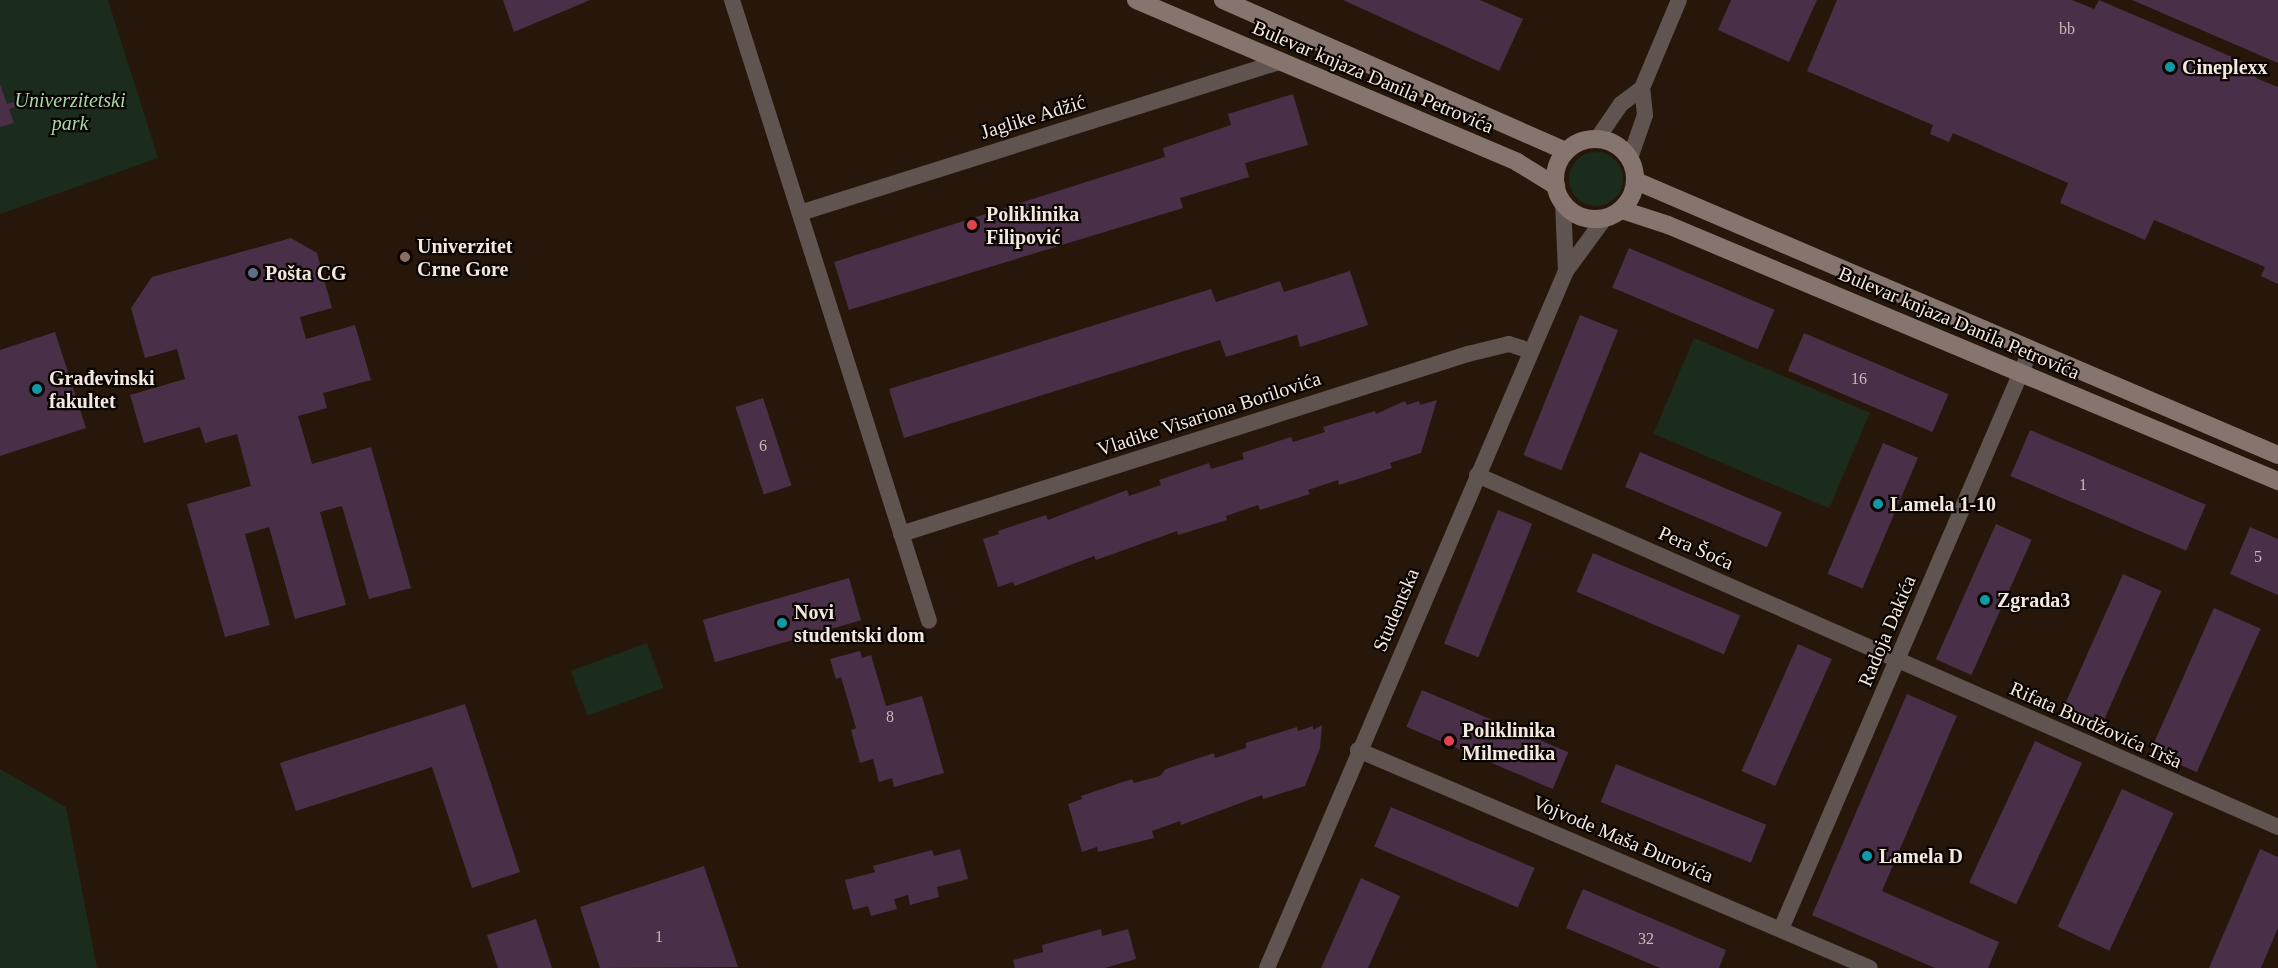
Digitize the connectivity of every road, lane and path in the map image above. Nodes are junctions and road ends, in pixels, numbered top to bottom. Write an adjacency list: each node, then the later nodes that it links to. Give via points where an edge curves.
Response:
1 (732, 0): 12 (street)
2 (1136, 0): 5 (main road, Bulevar knjaza Danila Petrovića)
3 (1223, 0): 8 (main road, Bulevar knjaza Danila Petrovića)
4 (1679, 0): 6 (street)
5 (1279, 62): 11 (main road, Bulevar knjaza Danila Petrovića, via 1517,162); 12 (street, Jaglike Adžić)
6 (1642, 88): 7 (street, via 1621,104); 9 (street, via 1646,115)
7 (1597, 139): 8 (main road, via 1575,144); 9 (main road, via 1615,145)
8 (1566, 151): 11 (main road, via 1559,161)
9 (1630, 158): 10 (main road)
10 (1636, 181): 13 (main road, via 1634,192); 15 (main road, Bulevar knjaza Danila Petrovića)
11 (1559, 194): 13 (main road, Bulevar knjaza Danila Petrovića, via 1582,217); 14 (street, Studentska)
12 (800, 213): 21 (street)
13 (1614, 214): 14 (street, Studentska); 17 (main road, Bulevar knjaza Danila Petrovića, via 1668,225)
14 (1566, 271): 16 (street, Studentska)
15 (2031, 349): 17 (street, Radoja Dakića); 18 (main road, Bulevar knjaza Danila Petrovića)
16 (1531, 351): 19 (street, Studentska); 21 (street, Vladike Visariona Borilovića, via 1509,344 1468,354)
17 (2022, 373): 20 (main road, Bulevar knjaza Danila Petrovića); 23 (street, Radoja Dakića)
18 (2278, 455)
19 (1477, 475): 23 (street, Pera Šoća); 24 (street, Studentska)
20 (2278, 481)
21 (901, 534): 22 (street)
22 (929, 621)
23 (1898, 660): 25 (street, Rifata Burdžovića Trša); 26 (street, Radoja Dakića)
24 (1358, 750): 26 (street, Vojvode Maša Đurovića); 27 (street, Studentska)
25 (2278, 827)
26 (1781, 929): 28 (street, Vojvode Maša Đurovića)
27 (1267, 968)
28 (1870, 968)

